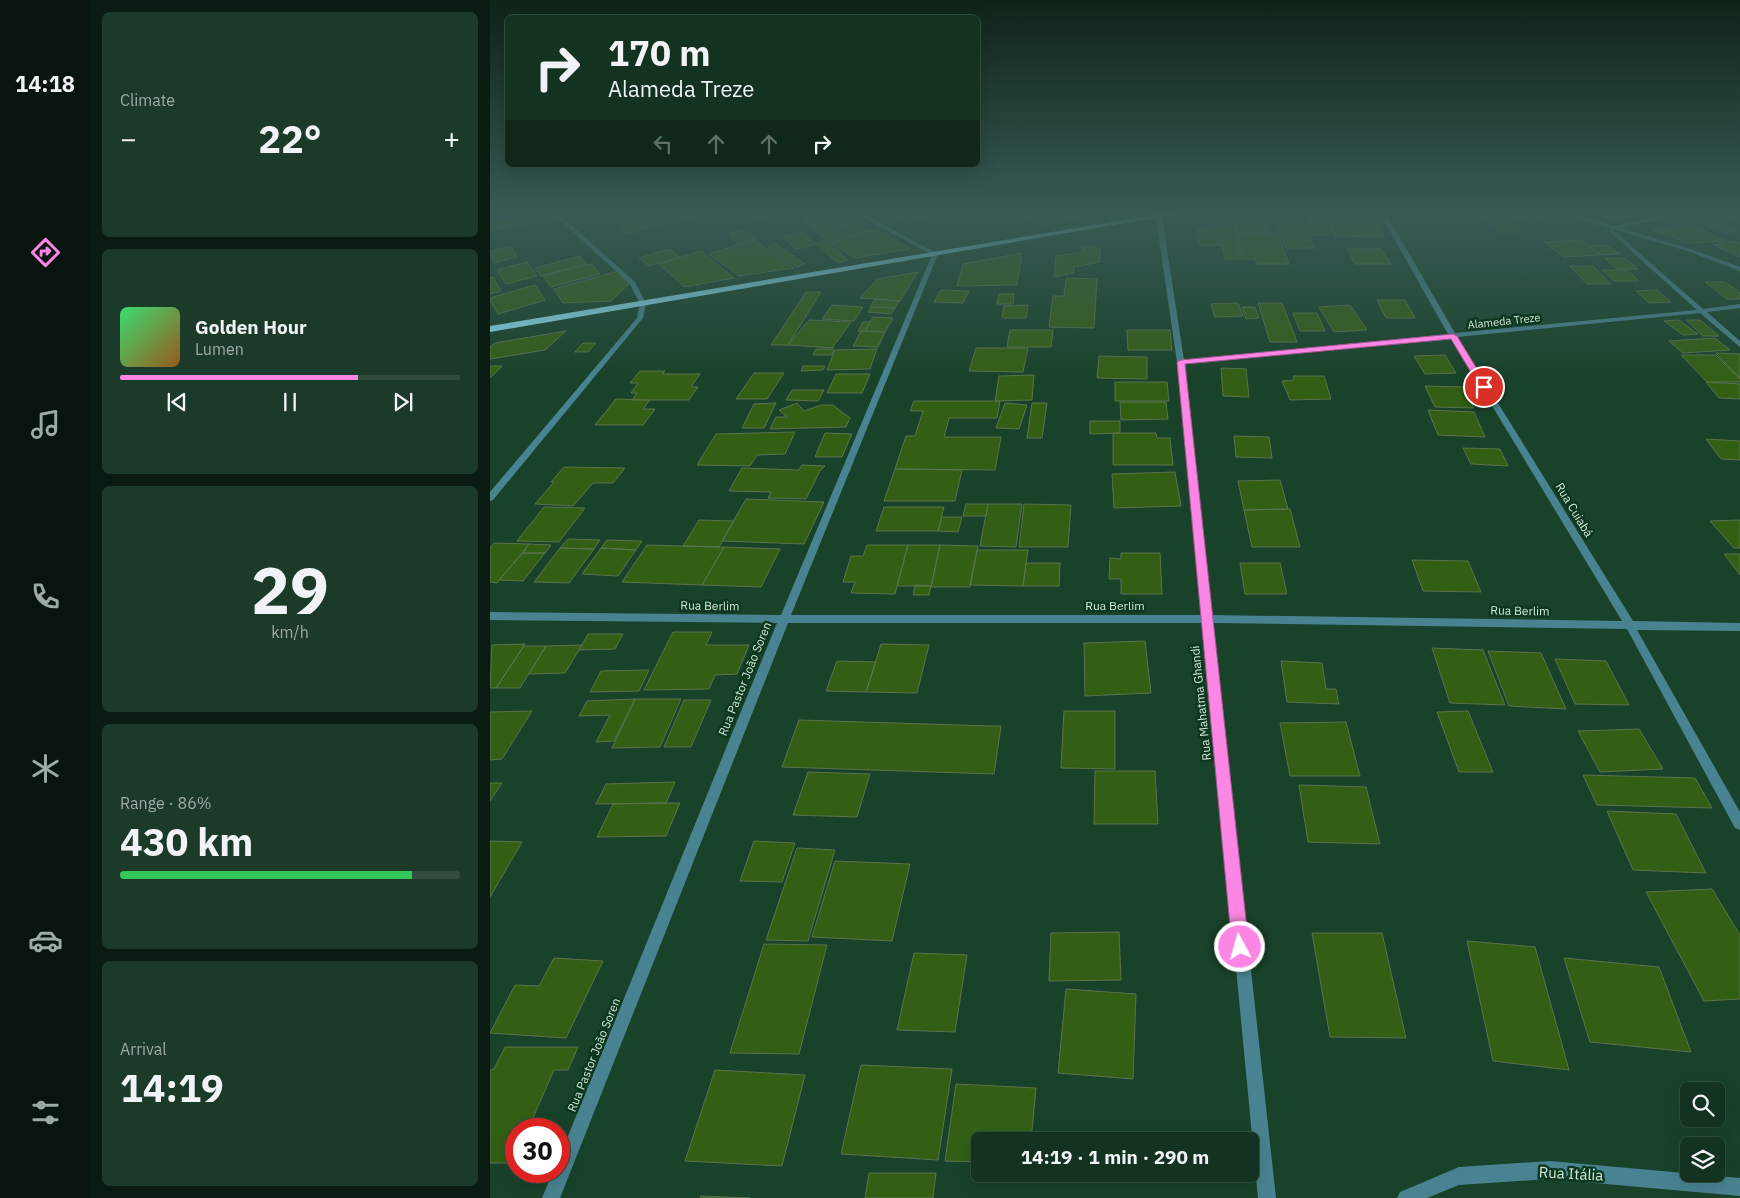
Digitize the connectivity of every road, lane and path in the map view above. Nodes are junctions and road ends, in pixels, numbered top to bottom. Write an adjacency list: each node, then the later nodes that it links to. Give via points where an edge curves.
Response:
1 (616, 268): 7 (street, via 633,283)
2 (854, 268): 7 (highway)
3 (929, 268): 16 (street, Rua Pastor João Soren)
4 (1164, 268): 13 (street, Rua Mahatma Ghandi)
5 (1414, 268): 11 (street, Rua Cuiabá)
6 (1654, 268): 9 (street)
7 (643, 304): 10 (highway); 14 (street, via 640,318)
8 (1740, 306): 9 (street, Alameda Treze)
9 (1703, 311): 11 (street, Alameda Treze); 12 (street)
10 (490, 329)
11 (1453, 336): 13 (street, Alameda Treze); 18 (street, Rua Cuiabá)
12 (1740, 345)
13 (1181, 362): 17 (street, Rua Mahatma Ghandi)
14 (490, 498)
15 (490, 616): 16 (street, Rua Berlim)
16 (784, 619): 17 (street, Rua Berlim); 22 (street, Rua Pastor João Soren)
17 (1206, 619): 18 (street, Rua Berlim); 23 (street, Rua Mahatma Ghandi)
18 (1630, 626): 19 (street, Rua Berlim); 20 (street, Rua Cuiabá)
19 (1740, 627)
20 (1740, 824)
21 (1740, 1188): 24 (street, Rua Itália, via 1550,1170 1459,1176)
22 (551, 1198)
23 (1267, 1198)
24 (1406, 1198)

